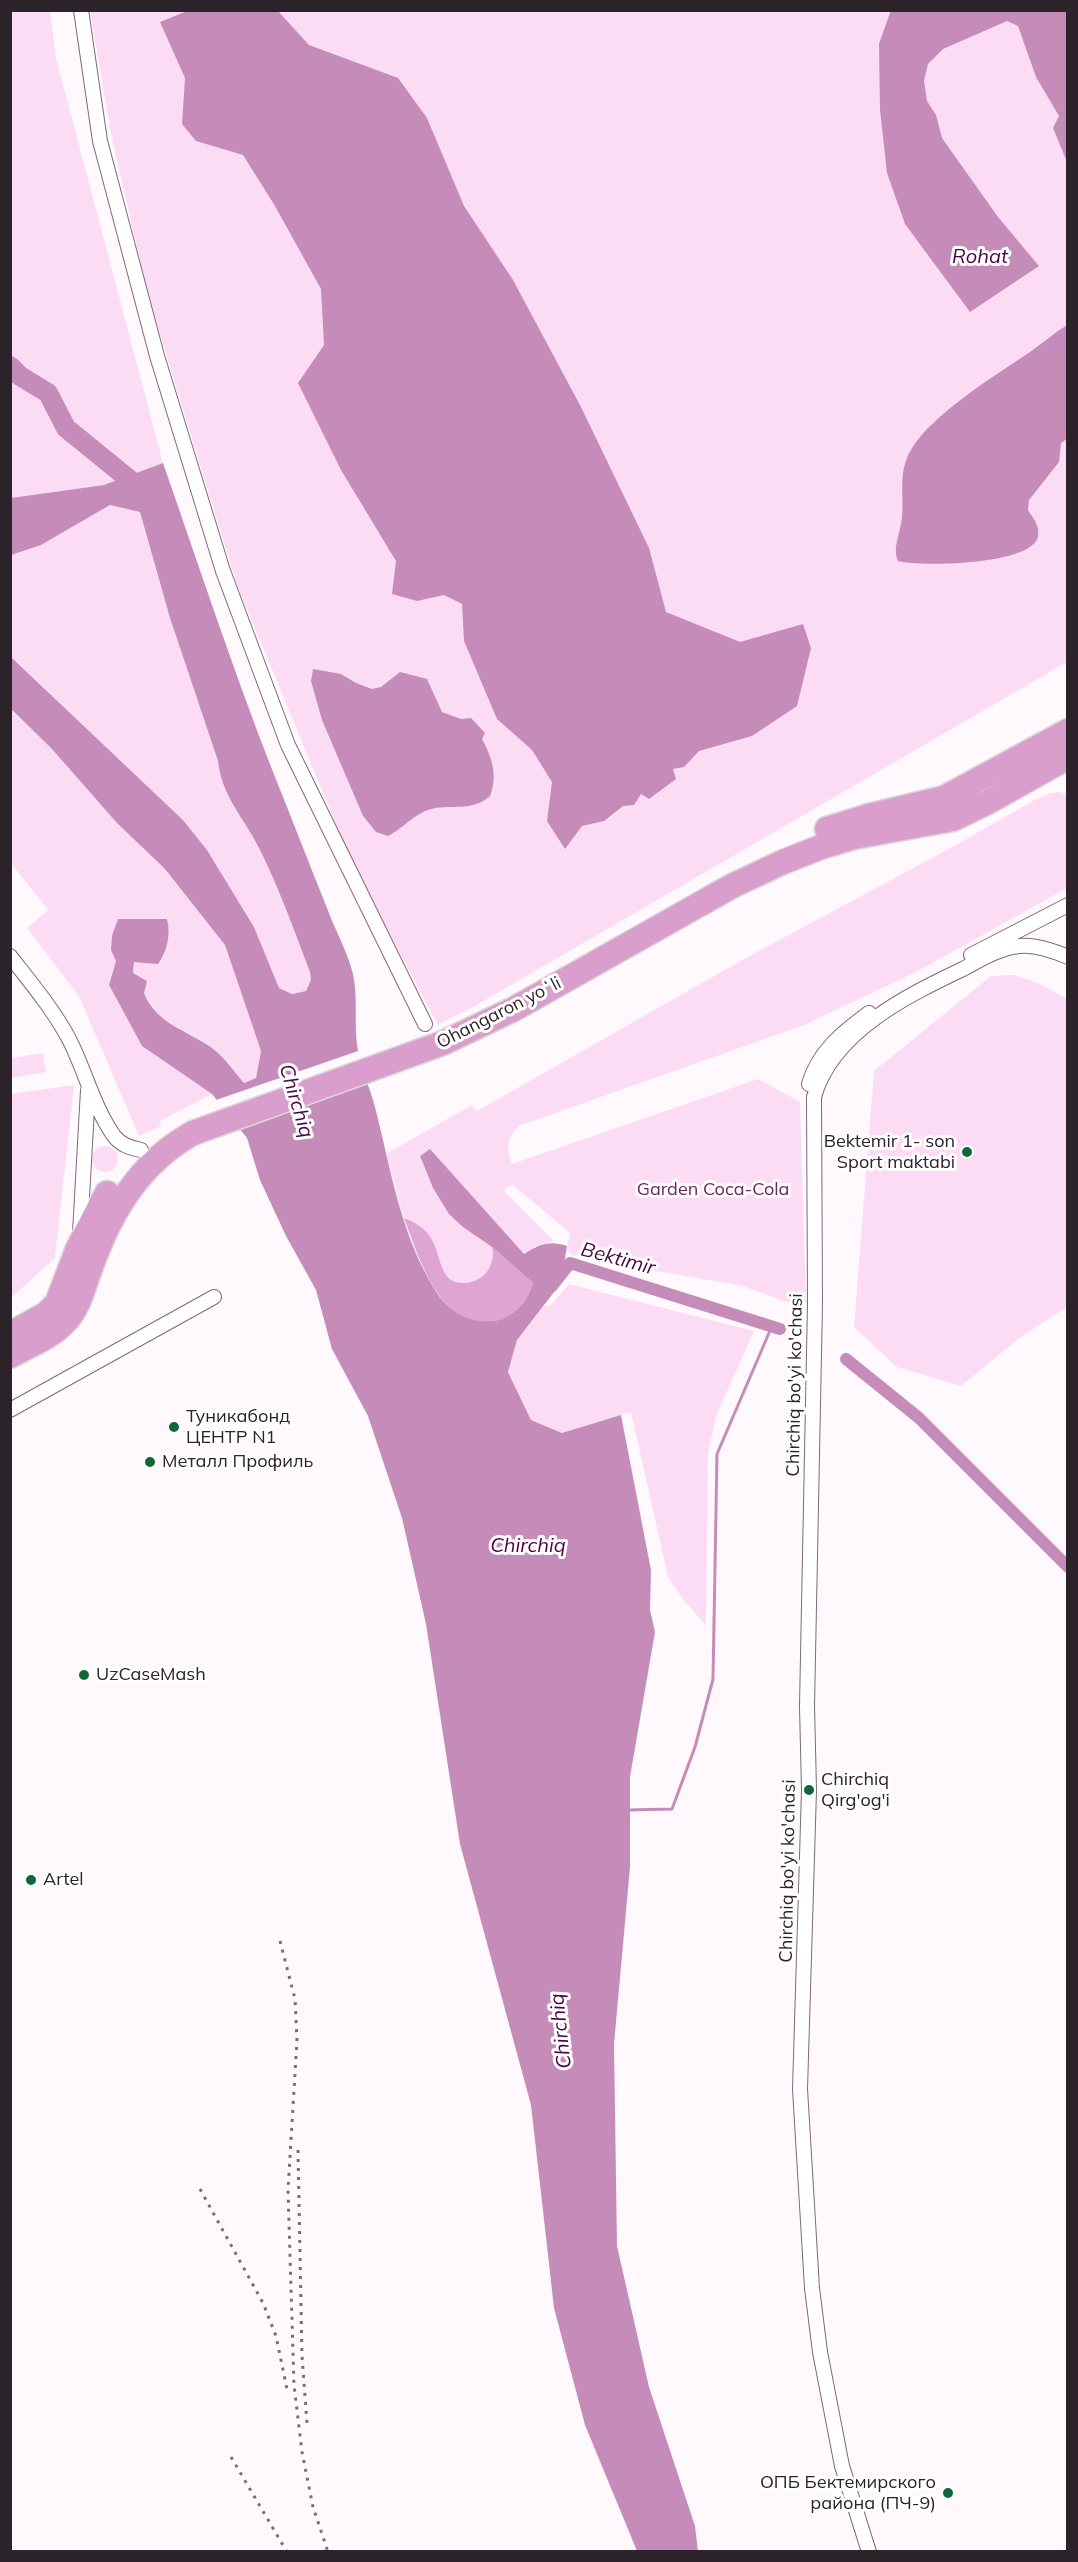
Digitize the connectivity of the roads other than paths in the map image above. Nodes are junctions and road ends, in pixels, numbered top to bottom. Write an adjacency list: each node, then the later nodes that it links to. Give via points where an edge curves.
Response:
1 (81, 10): 7 (street, via 100,141 157,356 224,572 288,745)
2 (1068, 731): 8 (highway, Ohangaron yoʻli, via 944,798 815,833 723,874 473,1013)
3 (1068, 757): 8 (highway, Ohangaron yoʻli, via 953,819 854,837 783,862 732,886 514,1009 443,1043)
4 (1066, 907): 12 (street, Chirchiq bo'yi ko'chasi, via 878,1006 821,1057 806,1096)
5 (10, 956): 9 (street, via 60,1024)
6 (1068, 957): 12 (street, Chirchiq bo'yi ko'chasi, via 1023,946 996,953 900,1001 847,1043 822,1074 814,1097)
7 (424, 1024)
8 (375, 1060): 10 (highway, Ohangaron yoʻli)
9 (88, 1088): 11 (street, via 114,1136 129,1148); 13 (street)
10 (206, 1119): 11 (highway, Ohangaron yoʻli, via 165,1132); 16 (highway, Ohangaron yoʻli, via 160,1154 126,1194 109,1223 66,1322)
11 (141, 1150): 13 (highway, Ohangaron yoʻli, via 111,1186)
12 (813, 1220): 18 (street, Chirchiq bo'yi ko'chasi, via 809,1790 800,2089 812,2288 820,2352 842,2466)
13 (78, 1248): 15 (highway, Ohangaron yoʻli, via 53,1309)
14 (214, 1297): 17 (street)
15 (10, 1334)
16 (10, 1356)
17 (10, 1410)
18 (869, 2552)

